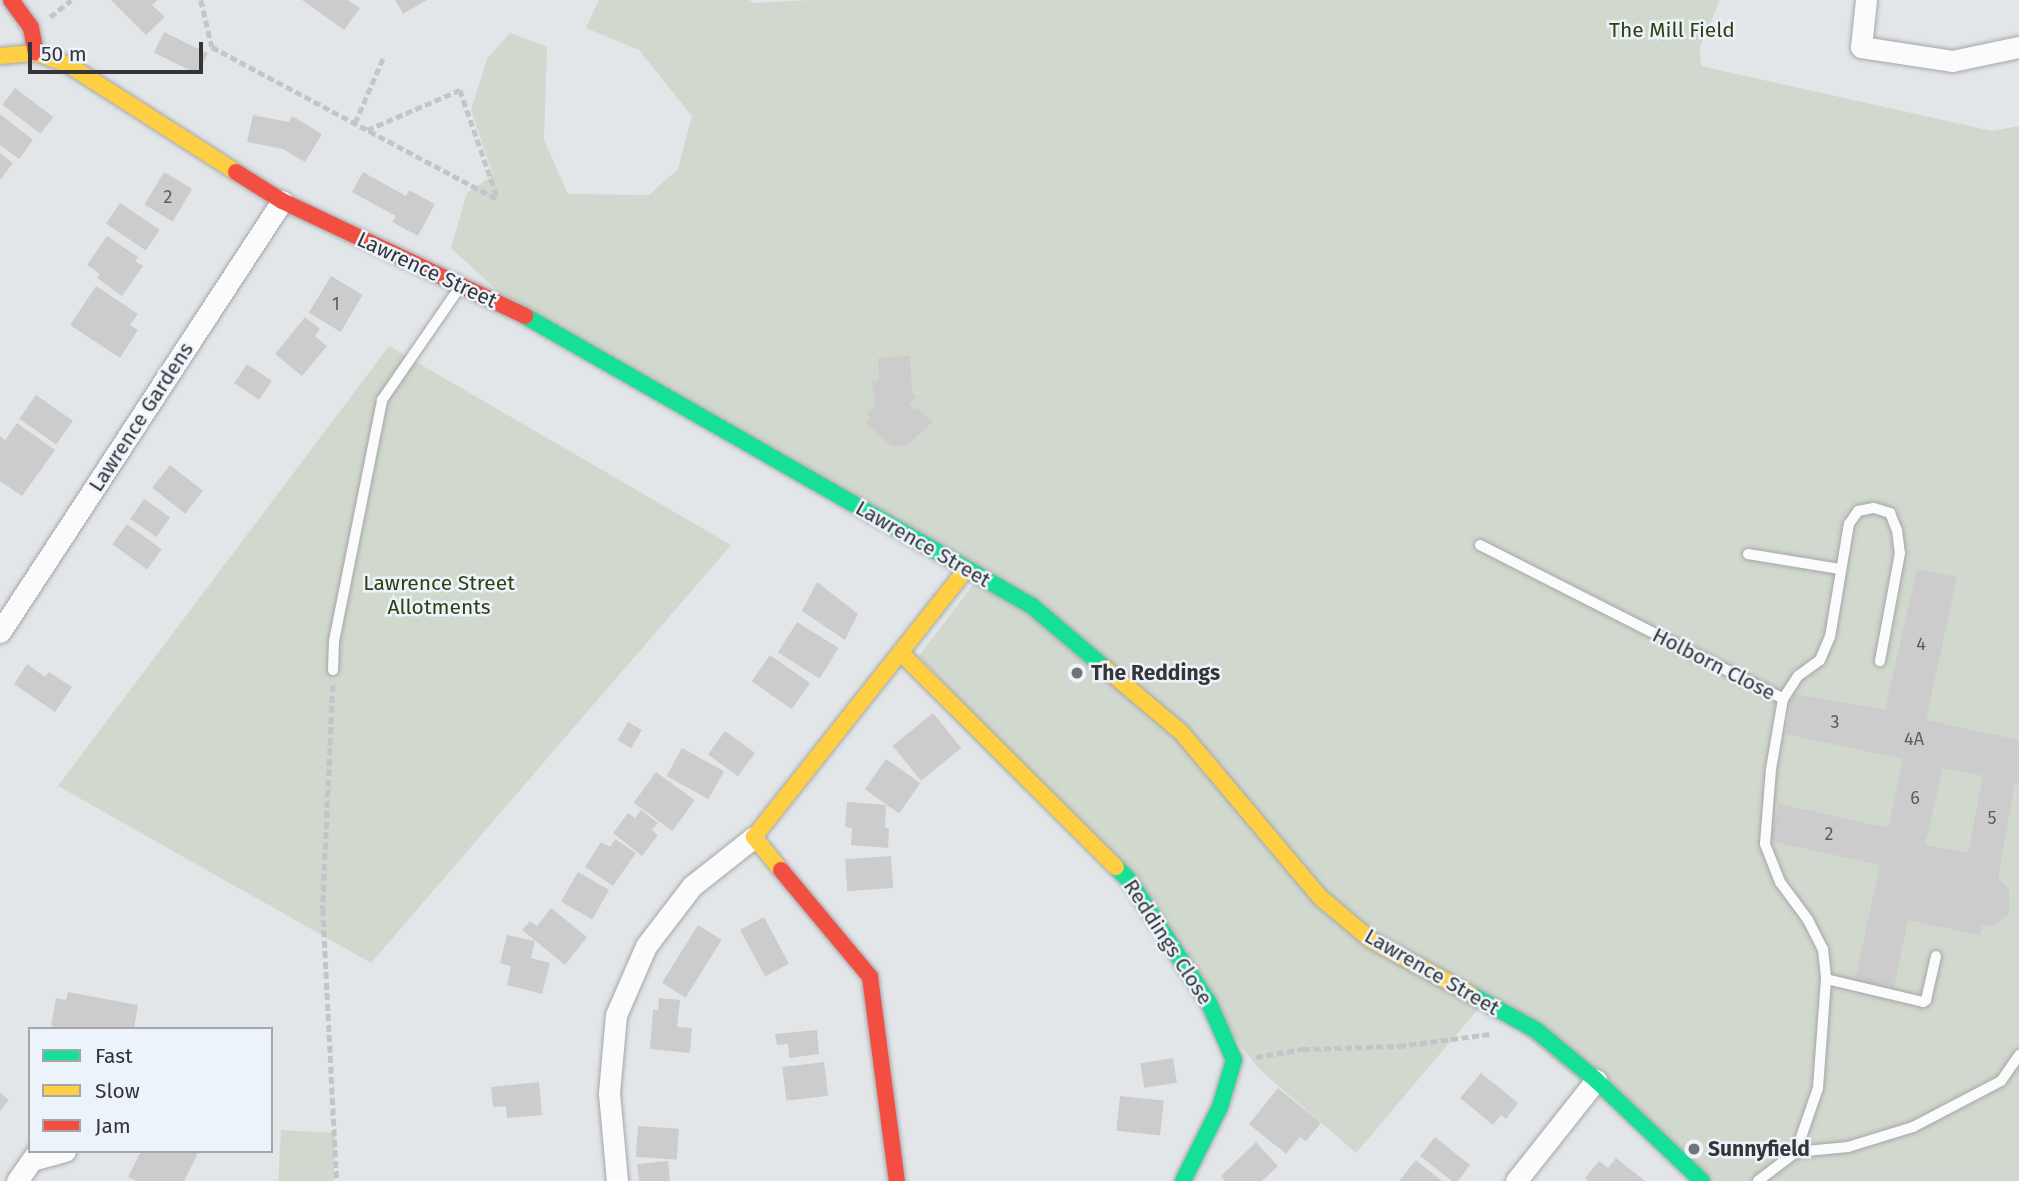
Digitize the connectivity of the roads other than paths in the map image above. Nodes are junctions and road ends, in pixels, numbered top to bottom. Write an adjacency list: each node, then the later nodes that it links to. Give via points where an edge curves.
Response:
1 (11, 0): 4 (street, via 31,28)
2 (1866, 0): 3 (street, via 1861,47 1952,61)
3 (2019, 47)
4 (36, 54): 5 (street, Lawrence Street); 6 (street, Lawrence Street, via 67,64)
5 (0, 56)
6 (282, 201): 7 (street, Lawrence Street); 12 (street, Lawrence Gardens)
7 (460, 287): 11 (street, Lawrence Street, via 526,317); 15 (lane, via 382,400 334,641)
8 (1480, 545): 16 (lane, Holborn Close)
9 (1748, 554): 10 (lane)
10 (1840, 569): 14 (lane, via 1849,524 1858,511 1874,508 1890,513 1900,552); 16 (lane, via 1830,636 1821,660 1798,676)
11 (966, 570): 13 (street); 21 (street, Lawrence Street, via 1032,606 1181,732 1321,898 1371,940 1536,1030)
12 (0, 632)
13 (902, 654): 17 (street); 27 (street, Reddings Close, via 1129,880 1209,1003 1234,1060 1220,1107)
14 (1880, 661)
15 (333, 670)
16 (1783, 699): 19 (lane, Holborn Close, via 1765,844 1780,882 1823,949)
17 (754, 837): 25 (street, via 692,887 677,906 646,946 616,1015 609,1093); 26 (street, via 870,977)
18 (1936, 956): 19 (lane, via 1923,1002)
19 (1826, 979): 22 (lane, Holborn Close, via 1818,1088)
20 (2019, 1055): 22 (lane, via 2001,1081 1913,1127 1848,1147)
21 (1596, 1080): 28 (street); 29 (street, Lawrence Street)
22 (1796, 1152): 30 (lane)
23 (37, 1155): 24 (street)
24 (17, 1181)
25 (617, 1181)
26 (897, 1181)
27 (1183, 1181)
28 (1516, 1181)
29 (1702, 1181)
30 (1758, 1181)

